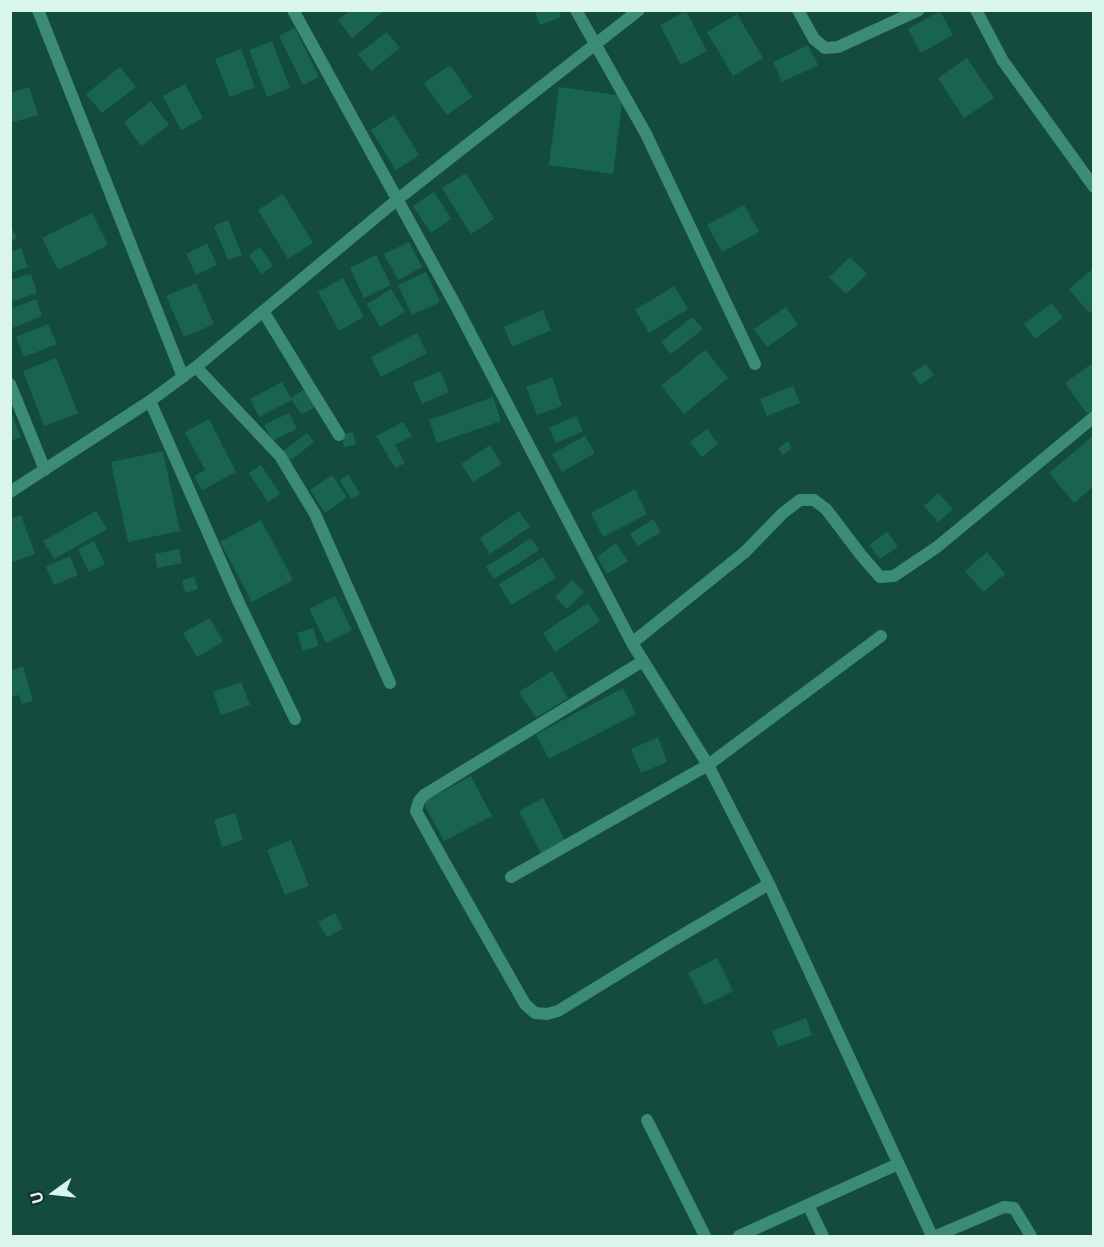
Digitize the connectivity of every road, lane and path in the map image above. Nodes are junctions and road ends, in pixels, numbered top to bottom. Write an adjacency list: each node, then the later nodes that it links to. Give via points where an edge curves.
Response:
1 (38, 10): 14 (street)
2 (293, 10): 10 (street)
3 (576, 10): 8 (street)
4 (639, 10): 8 (street)
5 (798, 10): 6 (street, via 814,39 825,48 838,47)
6 (919, 10)
7 (976, 10): 9 (street, via 1003,61)
8 (595, 45): 10 (street); 12 (street, via 646,134)
9 (1094, 187)
10 (398, 199): 11 (street); 22 (street)
11 (263, 310): 13 (street); 18 (street)
12 (755, 364)
13 (196, 367): 14 (street); 24 (street, via 285,465 315,514)
14 (183, 377): 16 (street)
15 (10, 384): 19 (street)
16 (150, 401): 19 (street); 25 (street)
17 (1094, 417): 22 (street, via 937,548 894,576 880,577 826,509 814,500 800,500 745,552)
18 (339, 435)
19 (45, 470): 20 (street)
20 (10, 492)
21 (881, 636): 26 (street)
22 (632, 643): 23 (street)
23 (643, 661): 26 (street); 28 (street, via 424,795 416,811 448,869 525,1004 535,1013 547,1014)
24 (390, 683)
25 (295, 719)
26 (708, 765): 27 (street); 28 (street)
27 (511, 878)
28 (769, 884): 30 (street)
29 (647, 1120): 32 (street)
30 (898, 1164): 31 (street); 35 (street)
31 (808, 1205): 33 (street); 34 (street)
32 (705, 1236)
33 (739, 1236)
34 (823, 1236)
35 (934, 1236): 36 (street, via 1004,1207 1014,1208)
36 (1031, 1236)

